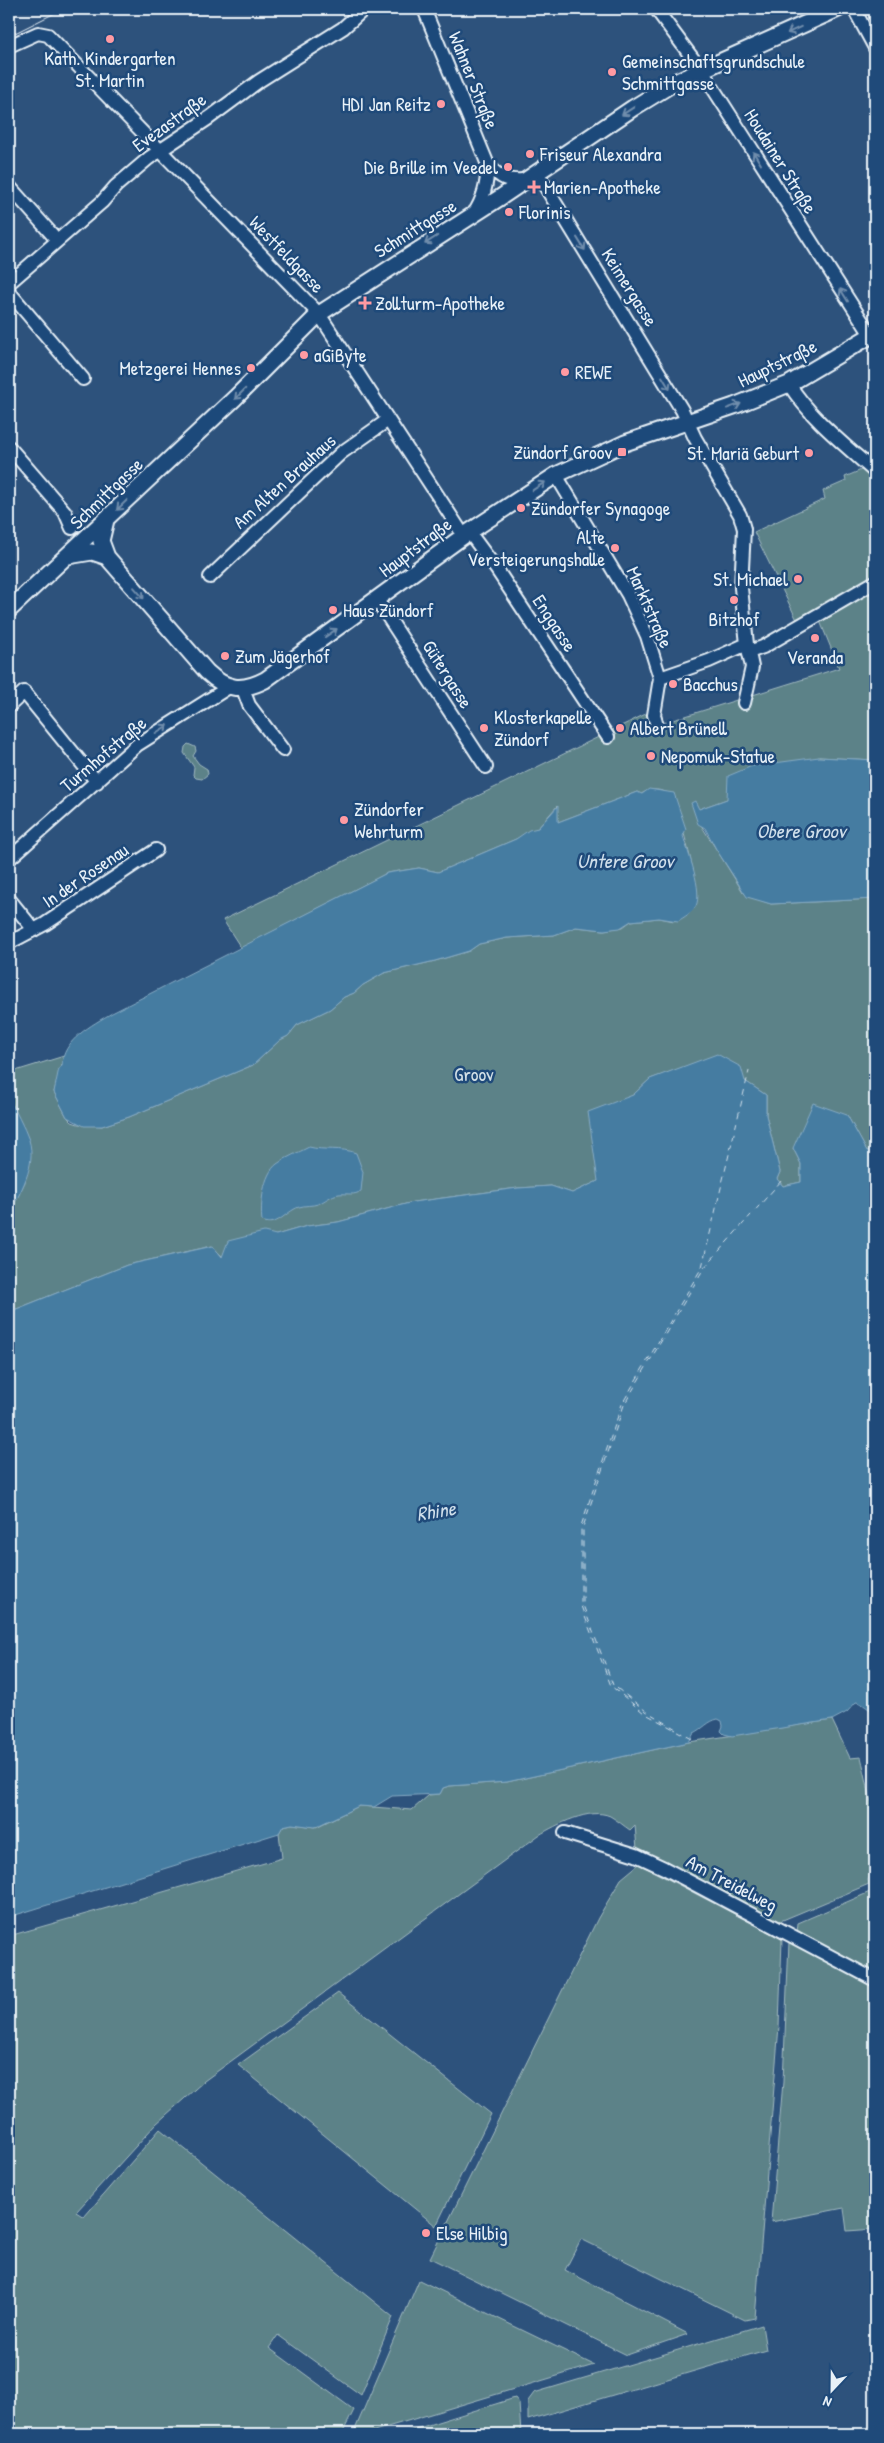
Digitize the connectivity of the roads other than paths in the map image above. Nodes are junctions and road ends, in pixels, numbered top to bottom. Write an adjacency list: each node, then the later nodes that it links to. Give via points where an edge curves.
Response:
1 (364, 9): 9 (street, Evezastraße, via 343,28)
2 (424, 9): 10 (street, Wahner Straße)
3 (656, 9): 8 (street, Houdainer Straße)
4 (838, 9): 8 (main road, Schmittgasse, one-way to 8)
5 (854, 9): 7 (street)
6 (9, 46): 9 (street, Westfeldgasse, via 43,33 48,35)
7 (875, 48)
8 (702, 71): 11 (main road, Schmittgasse, one-way to 11, via 678,81 633,108); 18 (street, Houdainer Straße, one-way to 8)
9 (160, 150): 14 (street, Evezastraße); 17 (street, Westfeldgasse)
10 (488, 166): 11 (street, via 500,178 513,181); 13 (street, Wahner Straße, via 481,204)
11 (531, 176): 13 (main road, Schmittgasse); 22 (street, Keimergasse, one-way to 22)
12 (9, 186): 14 (street)
13 (473, 215): 17 (main road, Schmittgasse, one-way to 17)
14 (57, 240): 15 (street, Evezastraße)
15 (9, 283)
16 (9, 292): 19 (street)
17 (319, 314): 21 (street, Westfeldgasse); 26 (main road, Schmittgasse, one-way to 26)
18 (873, 334): 20 (main road, Hauptstraße)
19 (83, 379)
20 (789, 384): 22 (main road, Hauptstraße, one-way to 20); 24 (street, via 799,400 828,430)
21 (388, 420): 28 (street, Westfeldgasse); 31 (street, Am Alten Brauhaus, via 341,452)
22 (688, 422): 25 (main road, Hauptstraße, via 625,443); 35 (street, Keimergasse, via 740,515 744,529 741,588)
23 (9, 447): 27 (street, via 65,512)
24 (875, 472)
25 (556, 475): 28 (main road, Hauptstraße, one-way to 25); 36 (street, Marktstraße, via 628,595 647,636)
26 (106, 520): 29 (main road, Schmittgasse); 30 (main road, via 101,541)
27 (72, 528)
28 (467, 534): 33 (main road, Hauptstraße); 41 (street, Enggasse, via 498,570)
29 (68, 556): 30 (main road, via 92,552); 34 (main road)
30 (107, 557): 37 (main road, one-way to 37, via 207,672 221,684)
31 (210, 577)
32 (875, 582): 35 (street, via 763,647)
33 (377, 600): 37 (main road, Hauptstraße, one-way to 33, via 265,680); 43 (street, Gütergasse)
34 (9, 610)
35 (748, 648): 36 (street); 38 (street, Keimergasse, via 752,667)
36 (660, 678): 40 (street, Marktstraße, via 654,708)
37 (236, 688): 42 (street); 44 (street, Turmhofstraße, one-way to 37, via 137,745)
38 (744, 703)
39 (9, 706): 44 (street, via 24,692)
40 (658, 726)
41 (608, 737)
42 (283, 750)
43 (486, 767)
44 (97, 782): 46 (street, Turmhofstraße)
45 (156, 850): 48 (street, In der Rosenau)
46 (9, 859)
47 (9, 899): 48 (street, In der Rosenau)
48 (34, 930): 49 (street, In der Rosenau)
49 (9, 943)
50 (565, 1833): 51 (street, Am Treidelweg, via 636,1855 664,1868)
51 (875, 1980)

